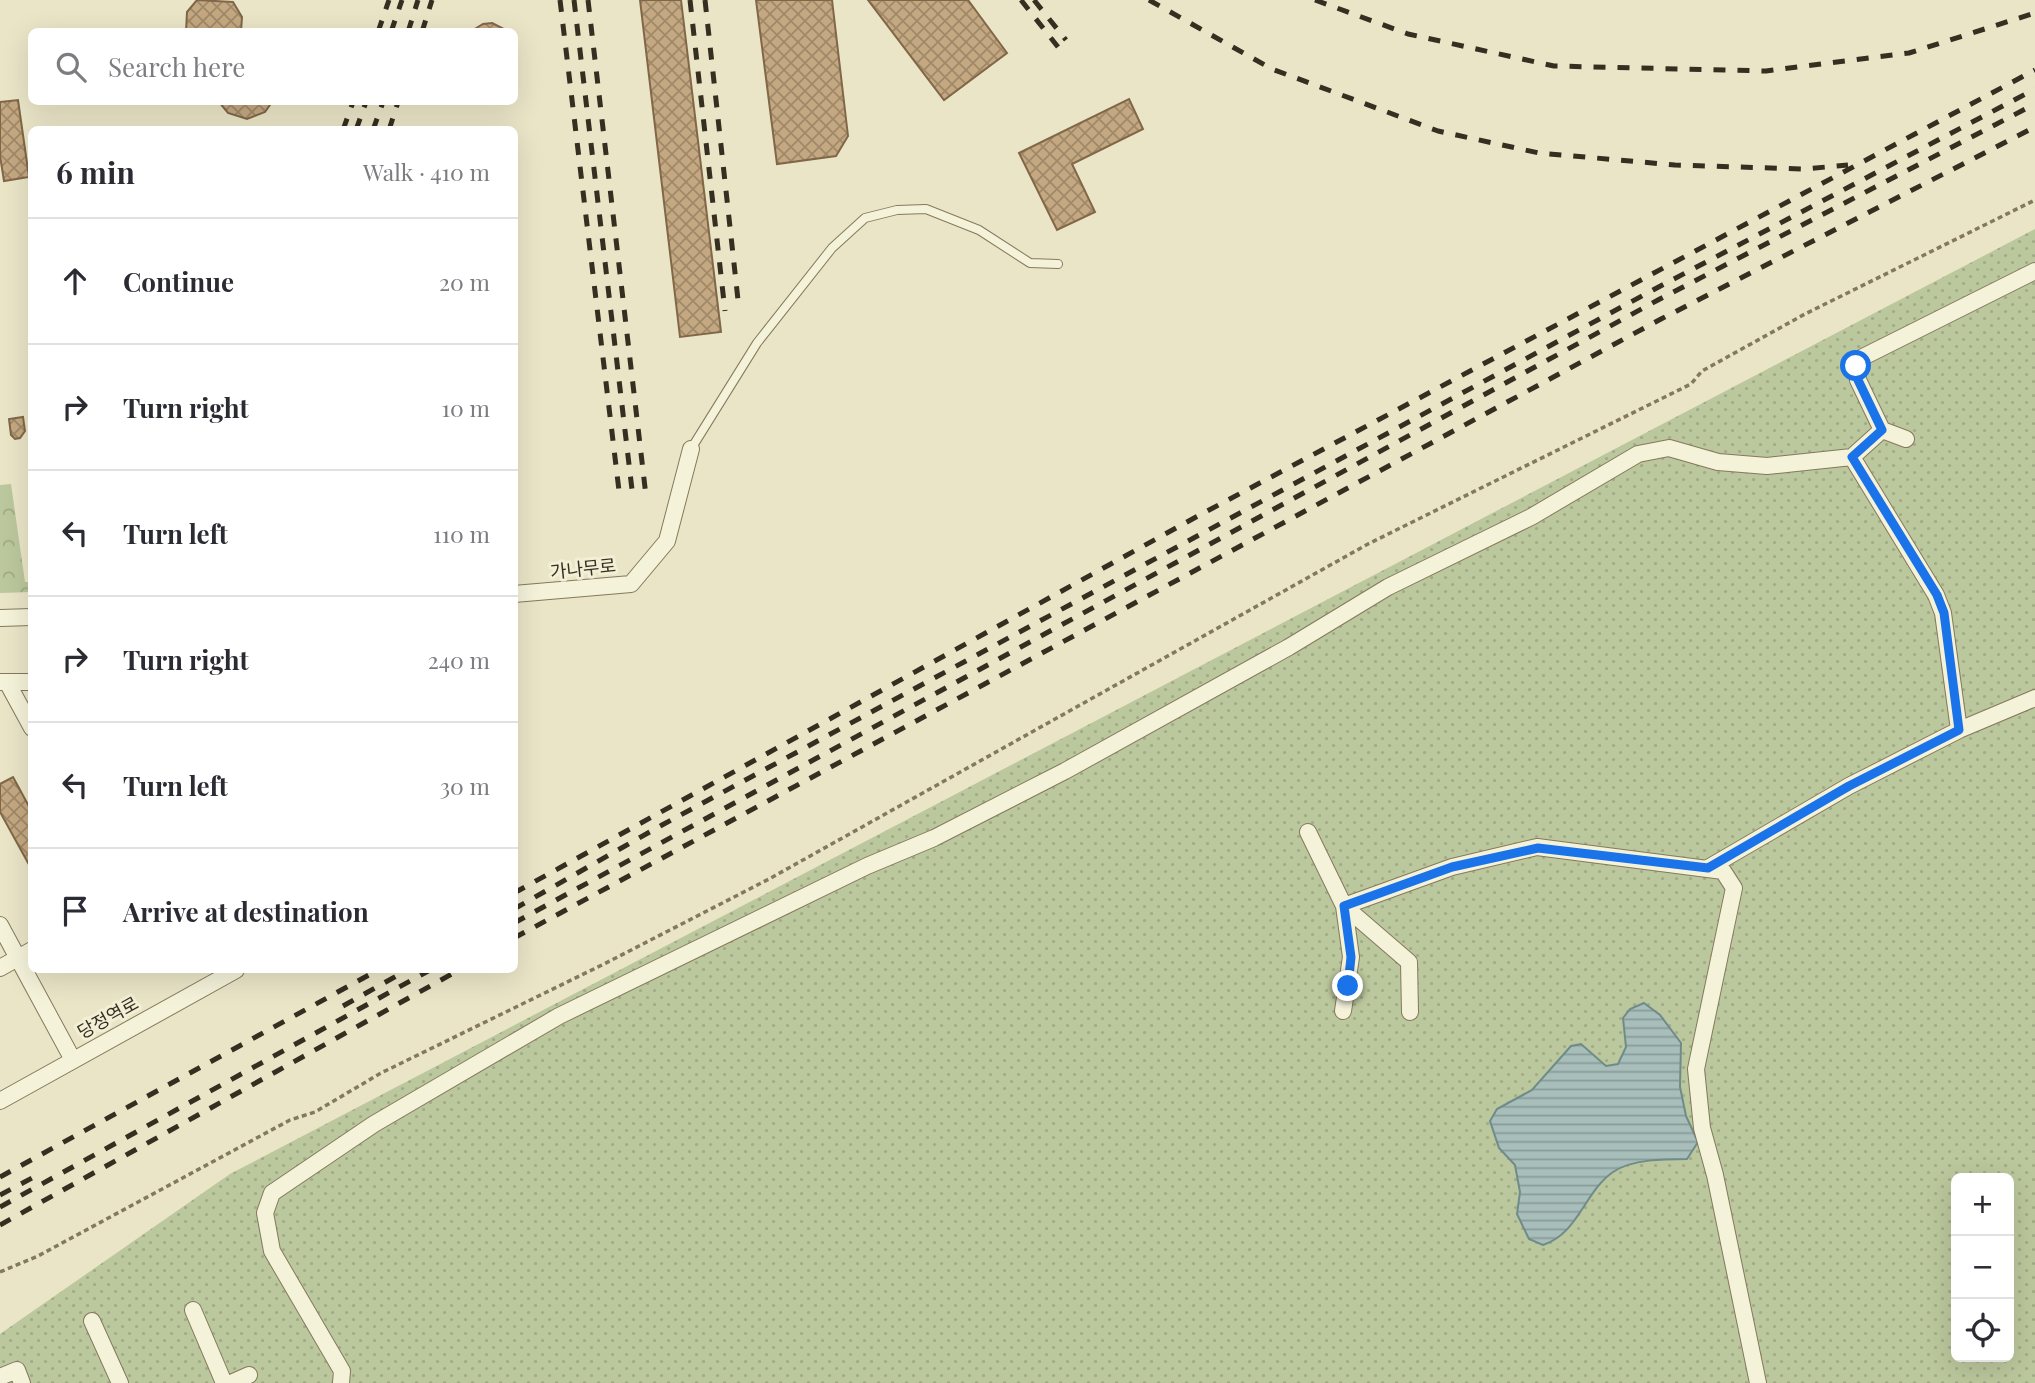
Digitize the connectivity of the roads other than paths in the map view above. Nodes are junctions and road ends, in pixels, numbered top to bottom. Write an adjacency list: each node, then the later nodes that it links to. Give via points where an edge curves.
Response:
1 (1058, 264): 5 (lane, via 1030,263 979,230 926,209 897,209 865,218 832,248 757,343)
2 (2035, 271): 3 (street, via 1863,357 1856,366 1858,380)
3 (1882, 430): 4 (street); 6 (street)
4 (1906, 439)
5 (691, 449): 7 (street, 가나무로, via 667,541 631,584)
6 (1852, 457): 14 (street, via 1937,595 1944,613); 35 (street, via 1767,466 1718,463 1669,448 1638,454 1531,517 1388,587 1065,771 559,1016 374,1124 272,1193 265,1213 272,1251 342,1371)
7 (518, 594)
8 (28, 617): 9 (street)
9 (0, 618)
10 (4, 682): 11 (street); 13 (street)
11 (28, 682)
12 (2035, 698): 14 (street)
13 (28, 721)
14 (1959, 730): 16 (street, via 1849,786)
15 (1308, 832): 17 (street)
16 (1708, 868): 17 (street, via 1538,848 1452,867); 36 (street, via 1723,872 1734,888 1696,1069 1702,1128)
17 (1344, 906): 23 (street, via 1351,957); 24 (street, via 1409,962)
18 (0, 925): 19 (street)
19 (25, 954): 20 (street)
20 (0, 968)
21 (34, 973): 25 (street)
22 (231, 973): 25 (street, 당정역로)
23 (1343, 1011)
24 (1410, 1012)
25 (73, 1060): 26 (street, 당정역로)
26 (0, 1101)
27 (193, 1310): 33 (street)
28 (92, 1321): 32 (street)
29 (249, 1375): 34 (street)
30 (0, 1377): 31 (street, via 17,1370)
31 (22, 1383)
32 (120, 1383)
33 (225, 1383)
34 (231, 1383)
35 (341, 1383)
36 (1758, 1383)

